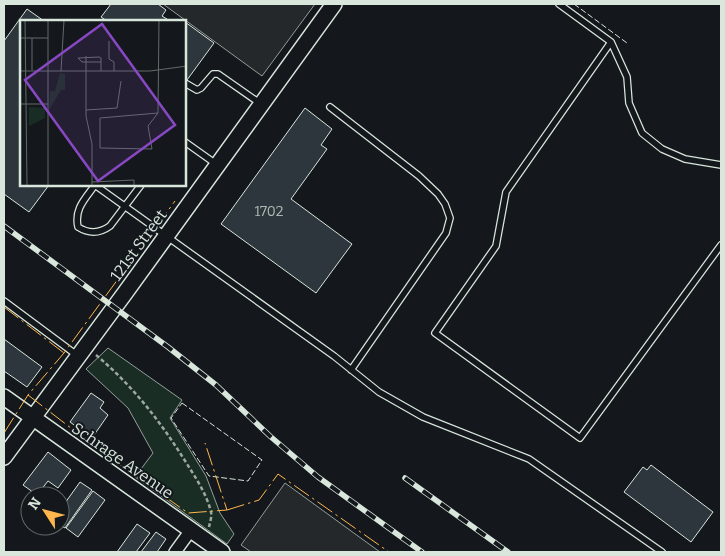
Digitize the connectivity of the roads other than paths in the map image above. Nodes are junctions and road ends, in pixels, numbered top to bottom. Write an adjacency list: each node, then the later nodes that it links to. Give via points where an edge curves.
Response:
1 (334, 4): 5 (street, 121st Street)
2 (559, 4): 3 (lane)
3 (611, 42): 9 (lane, via 627,77 629,103 642,133 662,149 685,159); 15 (lane, via 506,192 496,246 435,333 580,438)
4 (186, 84): 5 (lane, via 197,90 213,74 218,74)
5 (261, 104): 8 (street, 121st Street)
6 (330, 107): 18 (lane, via 438,194 450,218 446,233)
7 (186, 143): 8 (lane)
8 (218, 165): 14 (street, 121st Street)
9 (721, 165)
10 (94, 186): 13 (lane, via 78,208 76,218 78,227 87,233 110,226)
11 (96, 186): 13 (lane)
12 (140, 186): 13 (lane)
13 (125, 206): 14 (lane)
14 (167, 236): 17 (street, 121st Street); 18 (lane)
15 (721, 245)
16 (4, 301): 17 (lane)
17 (78, 356): 20 (street, 121st Street)
18 (351, 370): 25 (lane, via 378,392 423,417 529,458)
19 (4, 397): 20 (street, Schrage Avenue)
20 (32, 418): 21 (street, 121st Street); 22 (street, Schrage Avenue)
21 (4, 457)
22 (191, 530): 23 (street); 24 (street, Schrage Avenue)
23 (175, 552)
24 (222, 552)
25 (662, 552)

